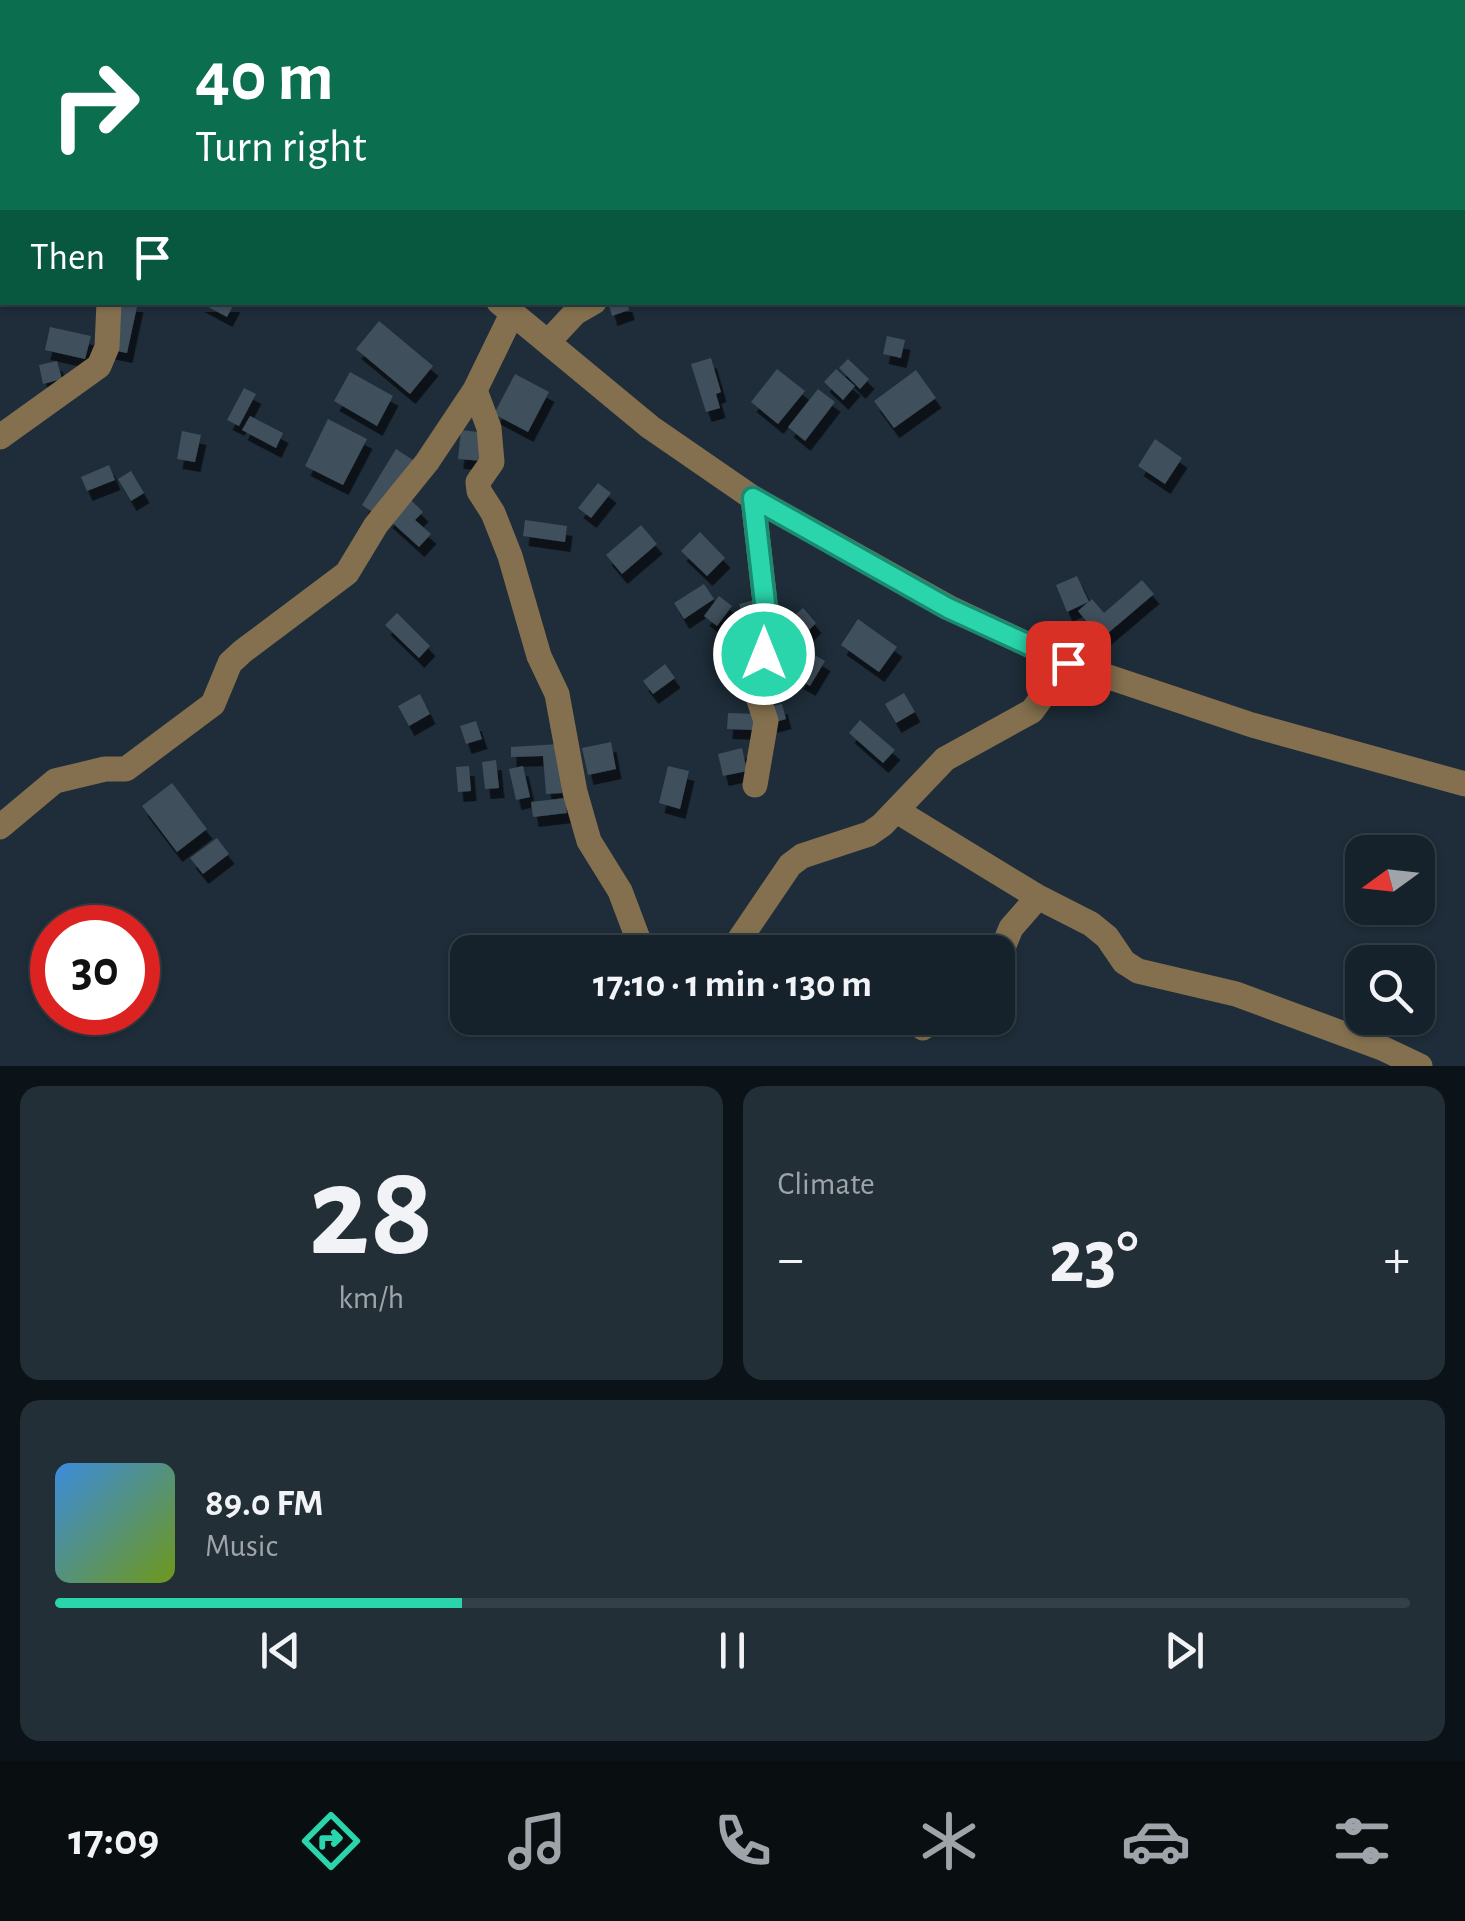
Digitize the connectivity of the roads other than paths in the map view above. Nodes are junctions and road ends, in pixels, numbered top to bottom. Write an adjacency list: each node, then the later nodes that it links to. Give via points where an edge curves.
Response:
1 (109, 305): 6 (street, via 107,348 99,366)
2 (589, 305): 4 (street)
3 (506, 308): 4 (street); 5 (street)
4 (548, 342): 7 (street, via 650,427)
5 (475, 390): 12 (street, via 347,573 230,663 213,704 126,768 55,781); 14 (street, via 492,462 479,491 510,556 557,694 590,841)
6 (0, 437)
7 (753, 498): 8 (street, via 948,608); 9 (street, via 766,612 764,654 754,682 766,721)
8 (1068, 663): 10 (street, via 1252,726); 11 (street, via 1032,711 945,759)
9 (755, 784)
10 (1465, 784)
11 (897, 811): 13 (street); 15 (street, via 869,834 790,865)
12 (0, 828)
13 (1038, 898): 16 (street); 17 (street, via 1091,924 1138,970 1236,994)
14 (637, 935)
15 (743, 935)
16 (1008, 935)
17 (1420, 1066)

